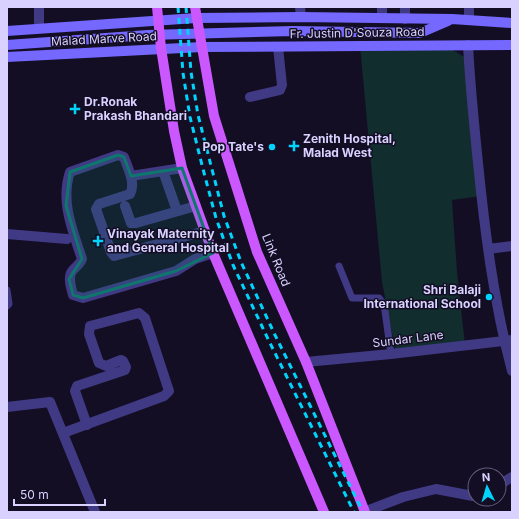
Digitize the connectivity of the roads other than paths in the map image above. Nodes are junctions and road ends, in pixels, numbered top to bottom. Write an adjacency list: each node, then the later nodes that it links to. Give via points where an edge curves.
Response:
1 (39, 7): 15 (street)
2 (157, 7): 12 (main road)
3 (195, 7): 8 (main road, Link Road)
4 (382, 7): 9 (street)
5 (405, 7): 10 (street)
6 (469, 7): 13 (street)
7 (300, 12): 8 (main road, Fr. Justin D'Souza Road); 9 (main road, Fr. Justin D'Souza Road)
8 (196, 18): 12 (main road, Malad Marve Road); 20 (main road, Link Road)
9 (382, 18): 10 (main road, Fr. Justin D'Souza Road)
10 (405, 19): 11 (main road, Fr. Justin D'Souza Road)
11 (452, 19): 13 (main road, Fr. Justin D'Souza Road); 17 (main road, via 420,33 293,31 148,34)
12 (158, 20): 15 (main road, Malad Marve Road); 22 (main road)
13 (468, 20): 14 (main road, Fr. Justin D'Souza Road)
14 (512, 23)
15 (39, 28): 16 (main road, Malad Marve Road)
16 (7, 31)
17 (7, 45)
18 (468, 45): 19 (main road, Fr. Justin D'Souza Road); 21 (main road, Fr. Justin D'Souza Road); 35 (street)
19 (512, 45)
20 (202, 47): 21 (main road, Fr. Justin D'Souza Road); 22 (main road, Malad Marve Road); 42 (main road, Link Road, via 214,116 257,252)
21 (278, 47): 24 (street, via 282,85 280,90)
22 (162, 48): 23 (main road, Malad Marve Road); 25 (main road)
23 (7, 57)
24 (250, 97)
25 (182, 168): 26 (street); 29 (main road)
26 (163, 171): 27 (street); 30 (street)
27 (131, 176): 31 (street, via 133,188 130,194 99,204 96,209 114,256); 36 (street, via 124,158 118,155 70,172 66,206 82,260 72,271 69,279 73,295 83,298 176,271)
28 (125, 206): 30 (street, via 131,223)
29 (196, 206): 30 (street); 31 (main road)
30 (177, 211)
31 (205, 231): 36 (main road)
32 (7, 234): 33 (street)
33 (67, 239)
34 (512, 246): 35 (street)
35 (488, 249): 40 (street)
36 (213, 253): 49 (main road)
37 (340, 266): 41 (lane, via 352,298 379,298 384,304)
38 (7, 290): 39 (lane)
39 (7, 306)
40 (508, 340): 41 (street, Sundar Lane); 43 (street)
41 (391, 354): 42 (street, Sundar Lane)
42 (306, 362): 50 (main road, Link Road)
43 (512, 371)
44 (7, 408): 46 (street, via 50,402)
45 (87, 425): 45 (street, via 164,396 169,391 145,318 139,313 90,326 89,334 99,363 106,366 121,360 126,368 77,386 75,391); 46 (street)
46 (63, 433): 48 (street)
47 (467, 495): 50 (street, via 436,489 403,497)
48 (95, 512)
49 (324, 512)
50 (364, 512)

